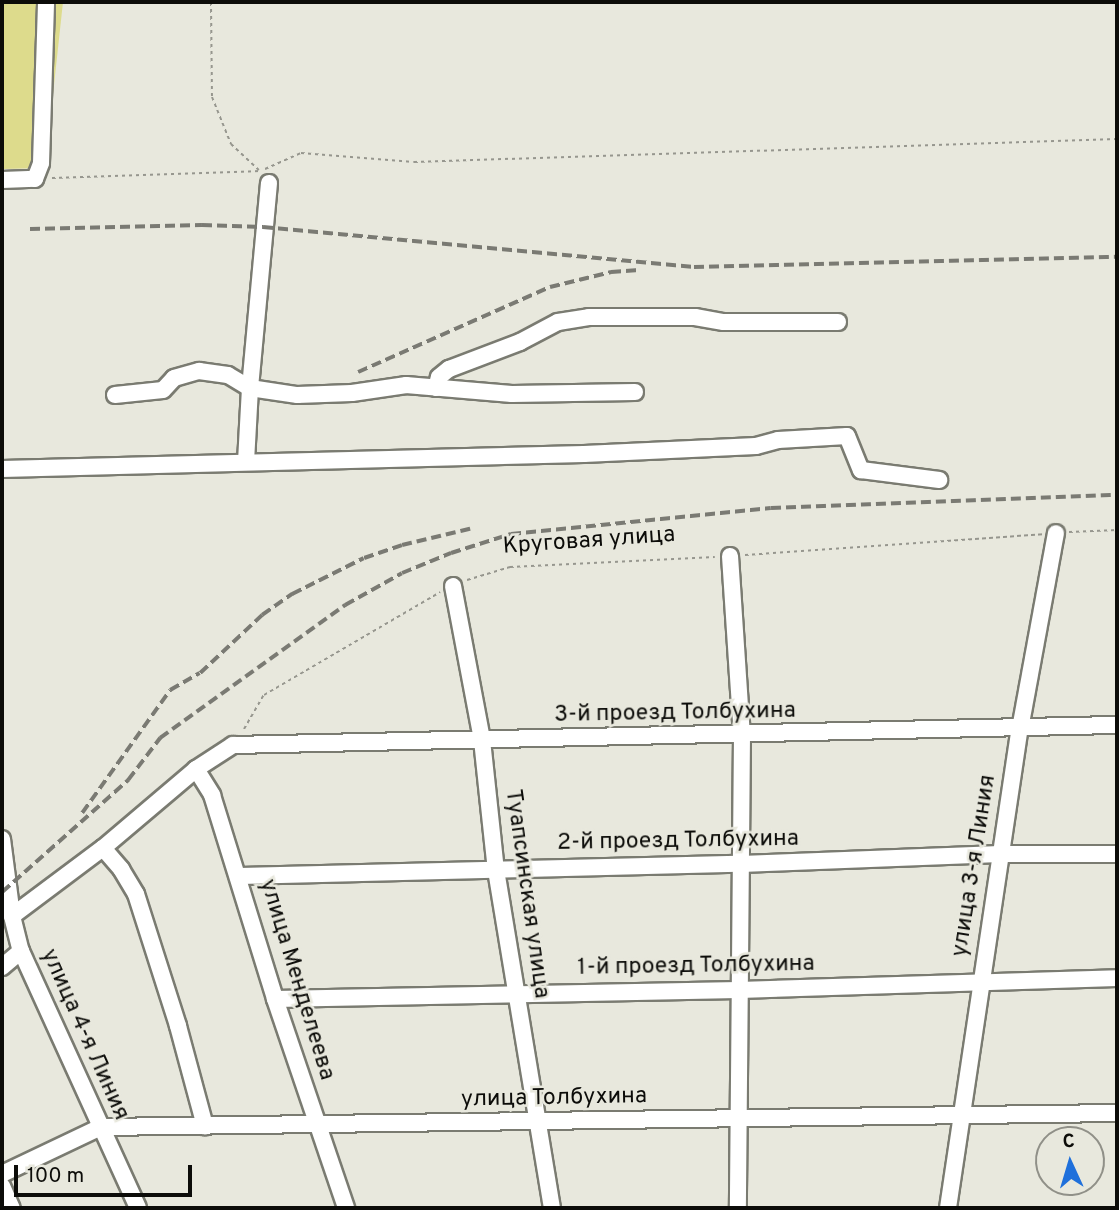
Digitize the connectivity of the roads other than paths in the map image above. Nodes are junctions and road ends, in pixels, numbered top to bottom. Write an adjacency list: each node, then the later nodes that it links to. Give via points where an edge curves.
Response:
1 (46, 2): 3 (street, via 41,163 35,179)
2 (265, 177): 5 (street)
3 (2, 180)
4 (838, 322): 6 (street, via 589,317 558,322 449,369 439,377)
5 (250, 388): 6 (street, via 297,395 405,385); 8 (street, via 228,375 200,371 174,378 163,390); 9 (street)
6 (436, 388): 7 (street, via 512,394)
7 (635, 392)
8 (115, 395)
9 (246, 461): 10 (street); 11 (street, via 584,454 756,446 778,440 847,436 861,470)
10 (2, 469)
11 (939, 480)
12 (1056, 533): 16 (street, улица 3-я Линия)
13 (730, 556): 17 (street)
14 (453, 586): 18 (street, Туапсинская улица)
15 (1117, 725): 16 (street, 3-й проезд Толбухина)
16 (1020, 729): 17 (street, 3-й проезд Толбухина); 22 (street, улица 3-я Линия)
17 (742, 735): 18 (street, 3-й проезд Толбухина); 24 (street)
18 (482, 740): 19 (street, 3-й проезд Толбухина, via 233,745); 26 (street, Туапсинская улица)
19 (196, 769): 21 (street); 27 (street, улица Менделеева, via 212,795)
20 (2, 839): 25 (street, улица 4-я Линия)
21 (103, 848): 28 (street); 41 (street, via 136,894)
22 (1000, 854): 23 (street, 2-й проезд Толбухина); 24 (street, 2-й проезд Толбухина); 32 (street, улица 3-я Линия)
23 (1117, 854)
24 (738, 864): 26 (street, 2-й проезд Толбухина); 33 (street)
25 (4, 869): 28 (street, улица 4-я Линия)
26 (496, 870): 27 (street, 2-й проезд Толбухина); 34 (street, Туапсинская улица)
27 (240, 876): 35 (street, улица Менделеева)
28 (12, 916): 29 (street, улица 4-я Линия)
29 (21, 951): 30 (street); 42 (street, улица 4-я Линия)
30 (2, 967)
31 (1117, 978): 32 (street, 1-й проезд Толбухина)
32 (979, 980): 33 (street, 1-й проезд Толбухина); 37 (street, улица 3-я Линия)
33 (739, 990): 34 (street, 1-й проезд Толбухина); 38 (street)
34 (517, 994): 35 (street, 1-й проезд Толбухина); 39 (street, Туапсинская улица)
35 (275, 999): 40 (street, улица Менделеева)
36 (1117, 1112): 37 (street, улица Толбухина)
37 (961, 1115): 38 (street, улица Толбухина); 50 (street, улица 3-я Линия)
38 (737, 1119): 39 (street, улица Толбухина); 49 (street)
39 (539, 1123): 40 (street, улица Толбухина); 48 (street, Туапсинская улица)
40 (318, 1124): 41 (street, улица Толбухина); 47 (street, улица Менделеева)
41 (205, 1126): 42 (street, улица Толбухина)
42 (101, 1127): 43 (street, улица Толбухина); 46 (street, улица 4-я Линия)
43 (2, 1174)
44 (2, 1186): 45 (street)
45 (12, 1208)
46 (138, 1208)
47 (346, 1208)
48 (552, 1208)
49 (738, 1208)
50 (948, 1208)

